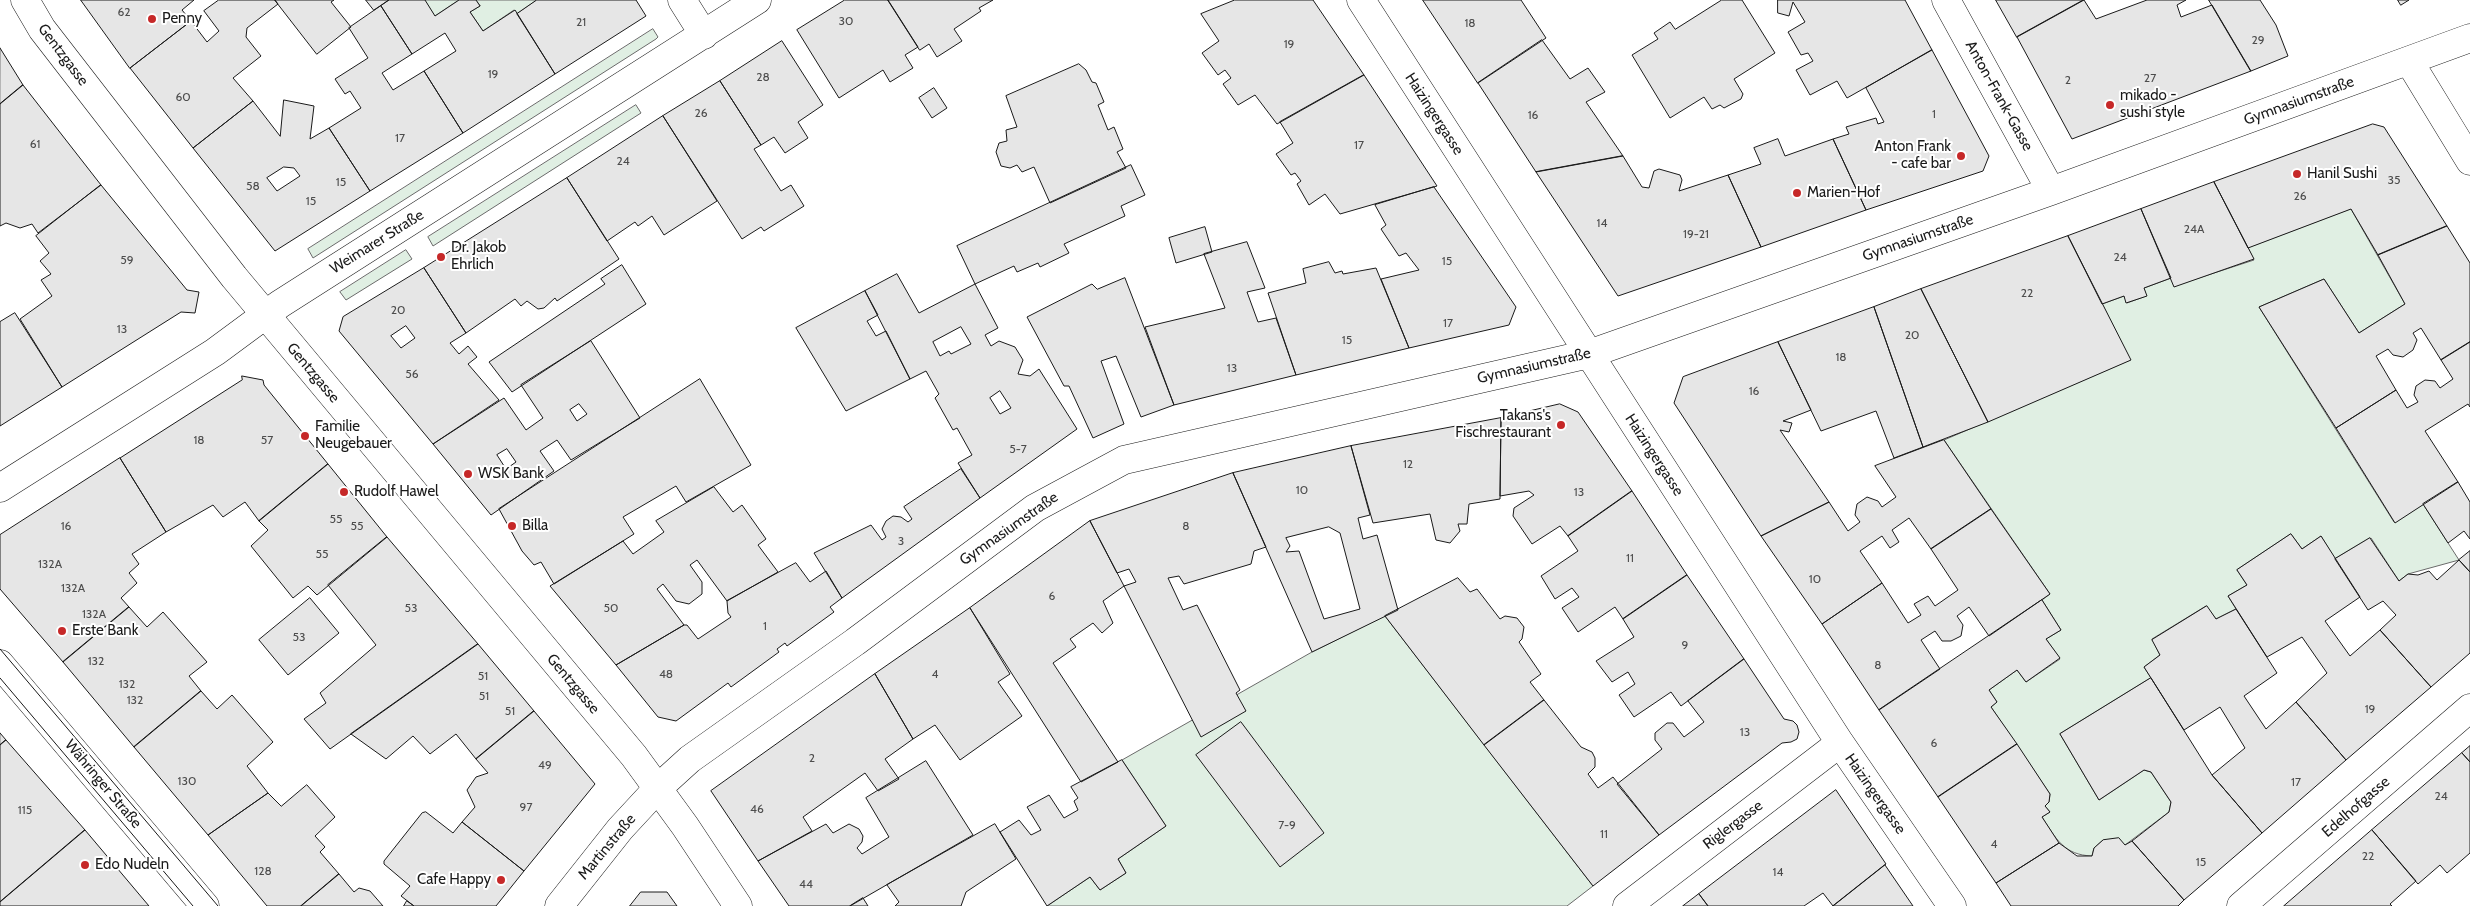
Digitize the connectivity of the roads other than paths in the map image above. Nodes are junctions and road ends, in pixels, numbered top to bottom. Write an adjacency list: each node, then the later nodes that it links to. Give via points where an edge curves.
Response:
1 (25, 0): 11 (street, Gentzgasse, via 42,29)
2 (682, 0): 6 (street)
3 (757, 0): 6 (street, Weimarer Straße)
4 (1361, 0): 12 (street, Haizingergasse)
5 (1946, 0): 10 (street, Anton-Frank-Gasse)
6 (704, 35): 11 (street, Weimarer Straße)
7 (2470, 38): 8 (street, Gymnasiumstraße)
8 (2409, 61): 9 (street); 10 (street, Gymnasiumstraße)
9 (2470, 161)
10 (2051, 191): 12 (street, Gymnasiumstraße)
11 (266, 314): 13 (street, Weimarer Straße, via 215,352); 17 (street, Gentzgasse, via 634,756)
12 (1588, 354): 16 (street, Haizingergasse); 17 (street, Gymnasiumstraße, via 1124,460 1036,508 690,760)
13 (0, 488)
14 (0, 664): 18 (street, Währinger Straße)
15 (2470, 708): 23 (street, Edelhofgasse)
16 (1840, 743): 21 (street, Riglergasse); 22 (street, Haizingergasse)
17 (657, 789): 19 (street, Martinstraße); 20 (street, Gentzgasse, via 686,826)
18 (205, 906)
19 (558, 906)
20 (738, 906)
21 (1627, 906)
22 (1952, 906)
23 (2242, 906)

